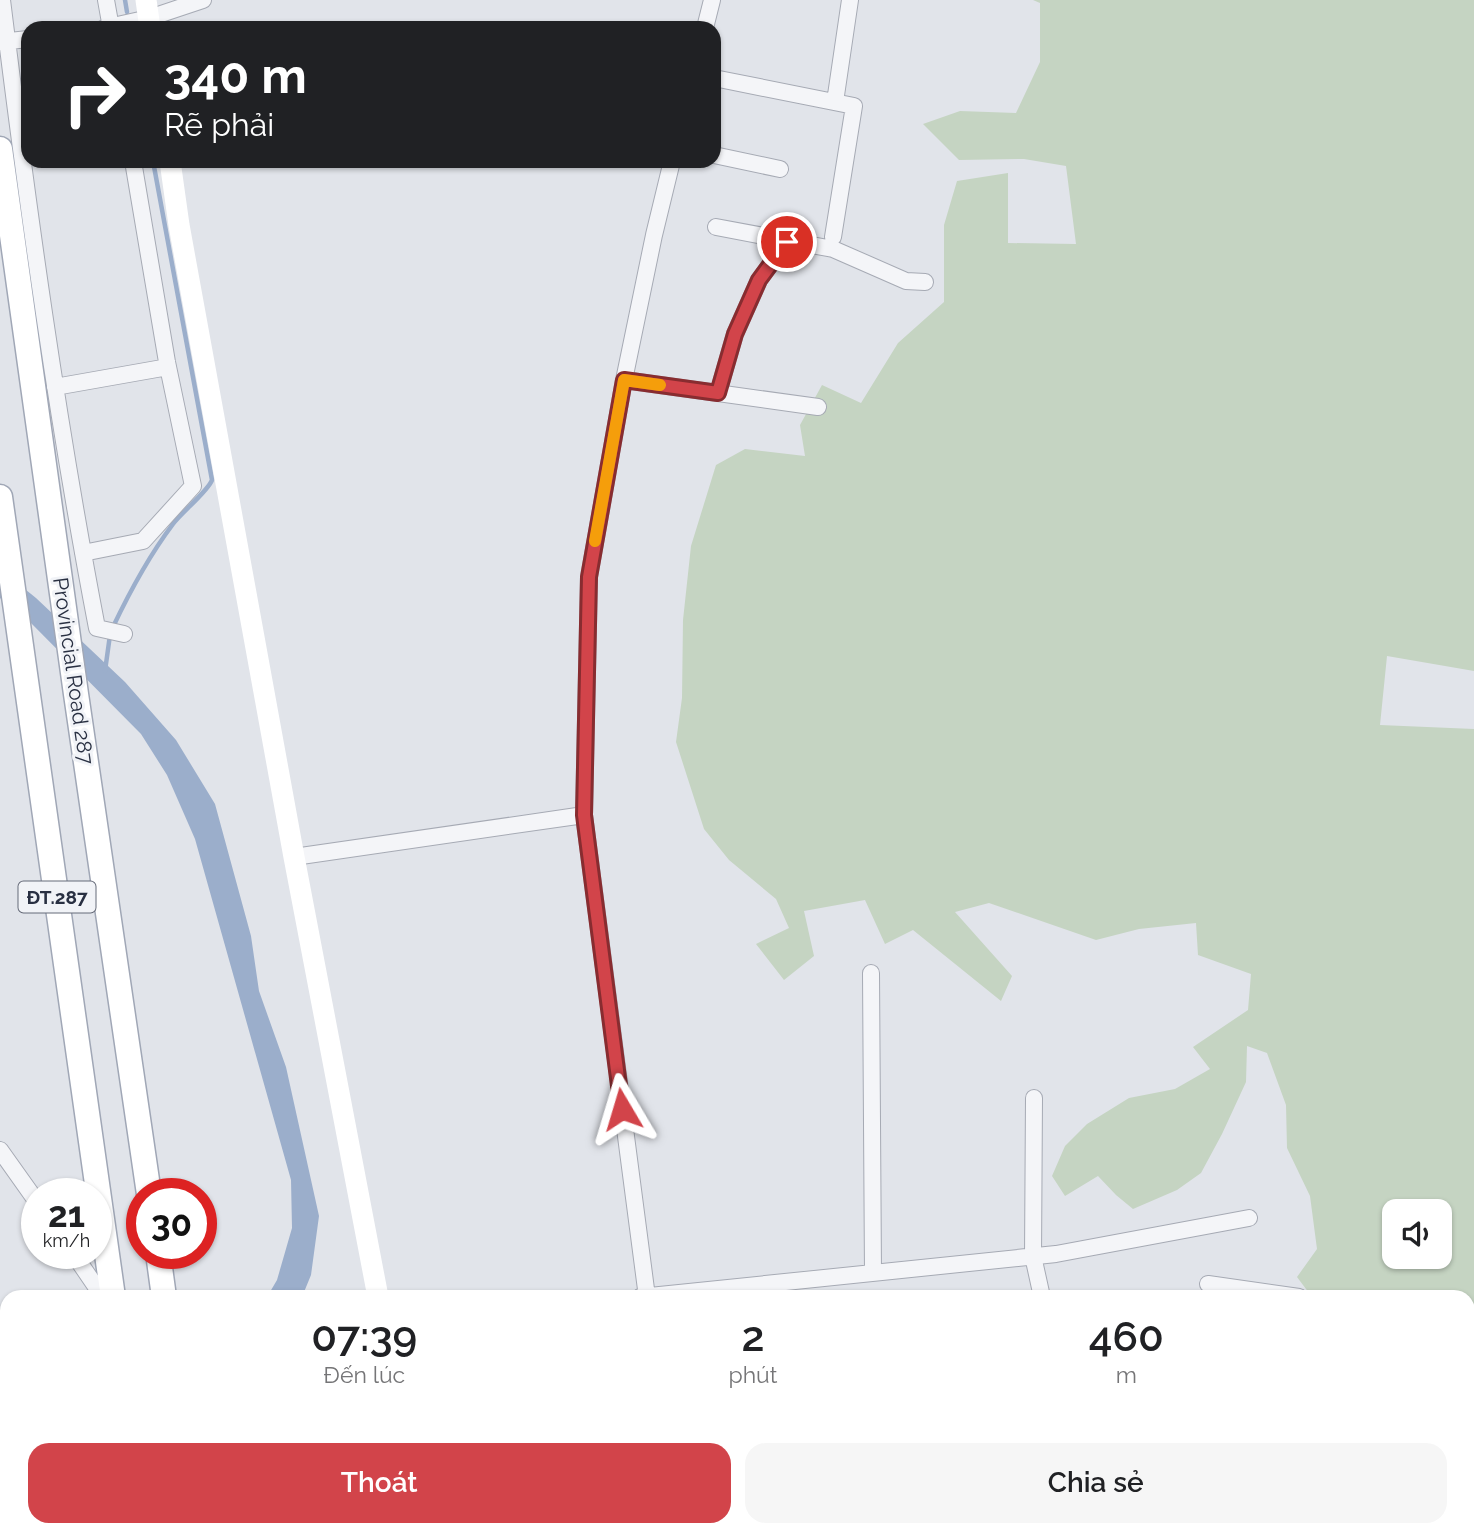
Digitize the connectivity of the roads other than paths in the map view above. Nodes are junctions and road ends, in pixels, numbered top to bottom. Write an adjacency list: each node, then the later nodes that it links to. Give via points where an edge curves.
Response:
1 (2, 0): 10 (street)
2 (106, 0): 7 (street)
3 (204, 0): 6 (street)
4 (712, 0): 9 (street)
5 (850, 0): 12 (street)
6 (148, 15): 8 (street)
7 (110, 21)
8 (131, 21)
9 (707, 21)
10 (4, 42): 15 (street)
11 (721, 79): 12 (street)
12 (835, 102): 22 (street, via 854,106)
13 (0, 149): 32 (main road, Provincial Road 287 / ĐT.287)
14 (721, 156): 20 (street)
15 (21, 157)
16 (23, 168): 27 (street)
17 (134, 168): 25 (street)
18 (171, 168): 36 (street)
19 (670, 168): 26 (street)
20 (780, 169)
21 (716, 227): 23 (street)
22 (833, 237)
23 (787, 242): 24 (street, via 833,249 906,281); 28 (street, via 759,280 735,334)
24 (925, 282)
25 (167, 367): 27 (street); 31 (street, via 193,485 143,541)
26 (624, 380): 28 (street); 35 (street, via 589,577)
27 (55, 387): 31 (street)
28 (718, 393): 29 (street)
29 (818, 407)
30 (0, 498): 49 (main road, ĐT.287)
31 (83, 553): 33 (street)
32 (66, 620): 33 (street); 40 (main road, Provincial Road 287 / ĐT.287)
33 (99, 628): 34 (street)
34 (124, 634)
35 (584, 815): 36 (street); 52 (street)
36 (294, 856): 51 (street)
37 (871, 973): 46 (street)
38 (1034, 1098): 43 (street)
39 (0, 1150): 41 (street)
40 (147, 1178)
41 (21, 1180)
42 (1249, 1218): 43 (street)
43 (1034, 1256): 46 (street); 54 (street)
44 (84, 1269): 48 (street)
45 (160, 1269): 50 (main road)
46 (873, 1273): 53 (street)
47 (1208, 1284): 55 (street)
48 (98, 1290)
49 (112, 1290)
50 (163, 1290)
51 (378, 1290)
52 (646, 1290)
53 (706, 1290)
54 (1041, 1290)
55 (1250, 1290)

